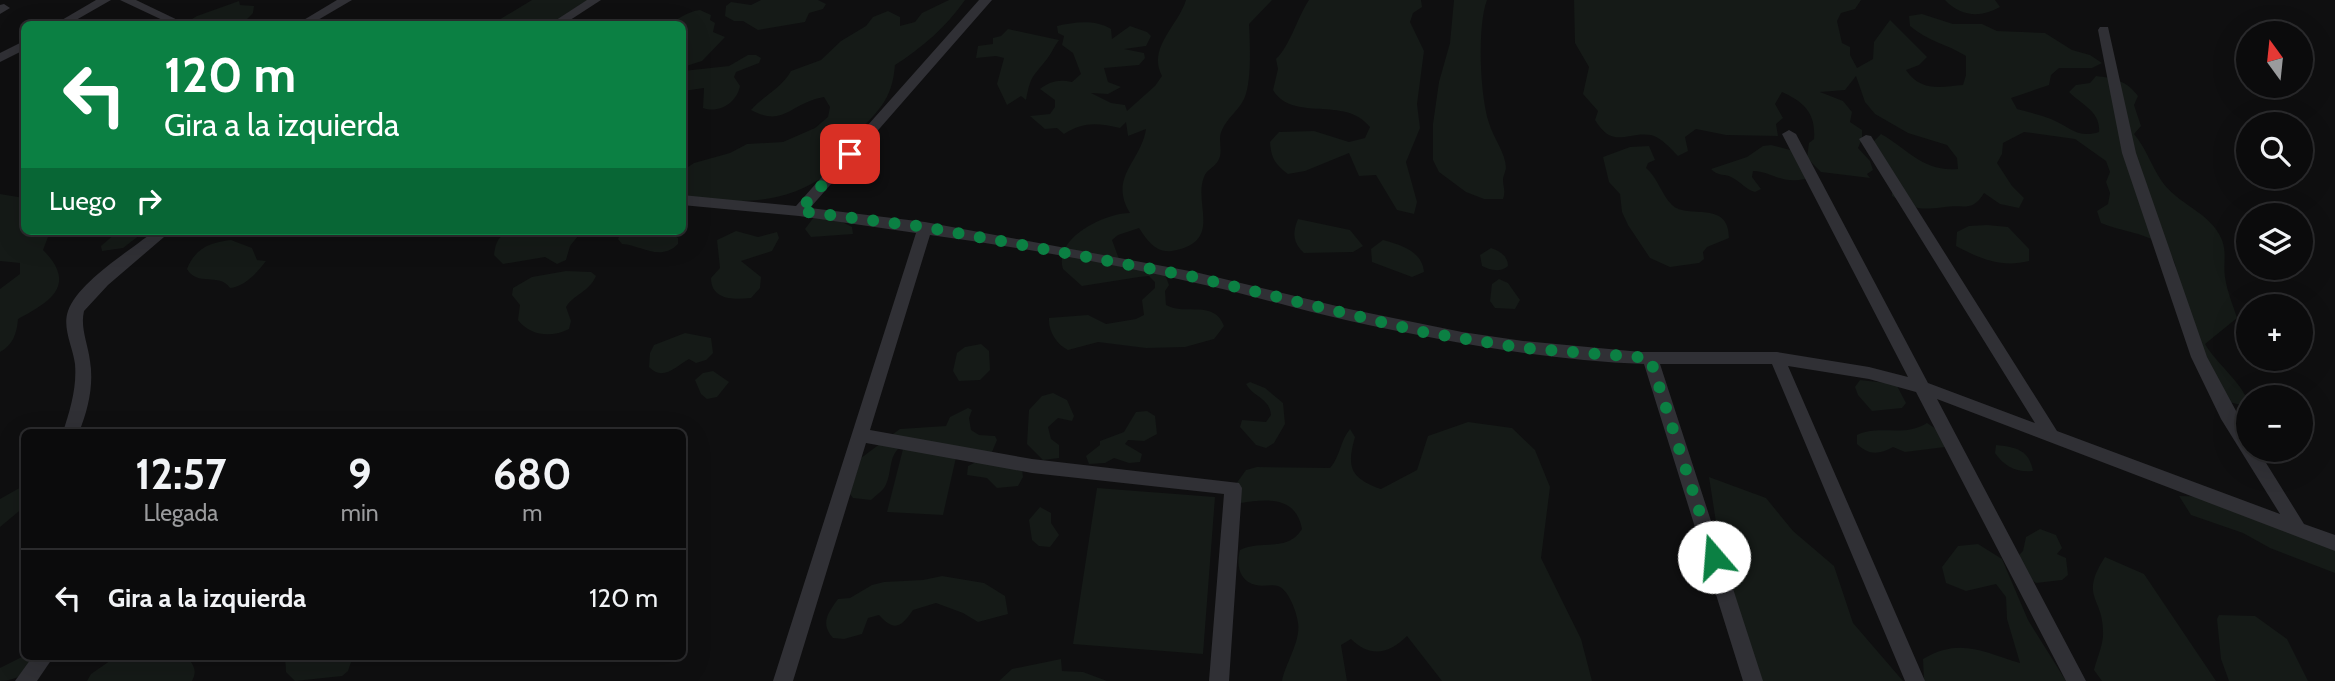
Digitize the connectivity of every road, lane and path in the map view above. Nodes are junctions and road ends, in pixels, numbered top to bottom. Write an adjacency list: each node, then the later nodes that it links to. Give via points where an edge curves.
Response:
1 (106, 0): 6 (street)
2 (126, 0): 7 (street)
3 (346, 0): 8 (street)
4 (595, 0): 9 (street)
5 (986, 0): 16 (street)
6 (67, 21)
7 (173, 21)
8 (308, 21)
9 (561, 21)
10 (2104, 30): 25 (street, via 2129,153 2199,357 2227,414)
11 (21, 46): 12 (street)
12 (0, 58)
13 (1789, 134): 21 (street)
14 (1866, 139): 23 (street)
15 (686, 200): 16 (street)
16 (799, 211): 17 (street)
17 (925, 227): 19 (street, via 1195,277 1423,332 1522,348); 24 (street)
18 (159, 235): 22 (street, via 94,289 76,310 83,395)
19 (1650, 358): 20 (street); 31 (street)
20 (1777, 358): 21 (street); 32 (street)
21 (1922, 387): 23 (street); 33 (street)
22 (72, 429)
23 (2050, 433): 25 (street)
24 (860, 435): 29 (street); 30 (street, via 1032,466 1233,488)
25 (2298, 529): 26 (street)
26 (2335, 543)
27 (41, 660): 28 (street)
28 (25, 681)
29 (783, 681)
30 (1219, 681)
31 (1753, 681)
32 (1915, 681)
33 (2076, 681)

